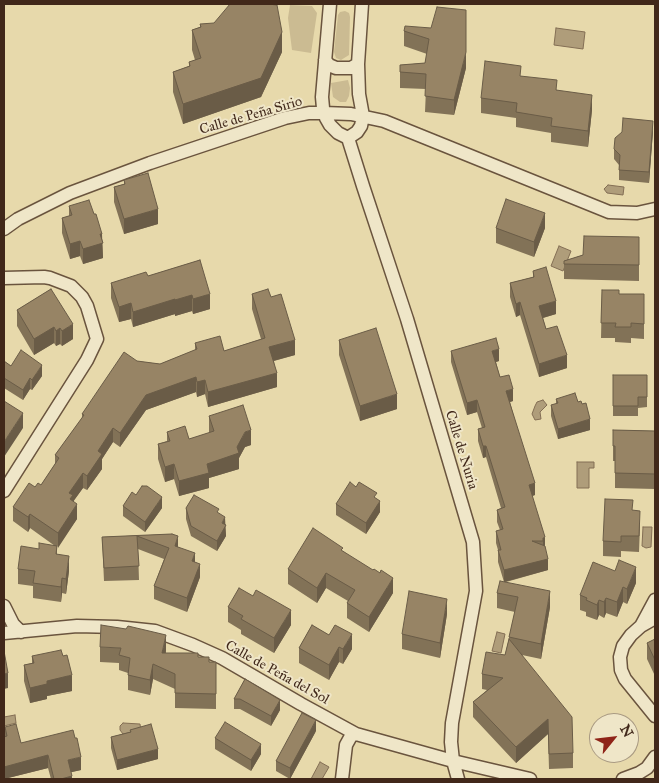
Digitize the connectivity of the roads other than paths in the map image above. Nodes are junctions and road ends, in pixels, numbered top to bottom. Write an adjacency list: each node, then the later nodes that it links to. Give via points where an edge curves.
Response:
1 (330, 4): 3 (street)
2 (361, 4): 4 (street)
3 (325, 60): 4 (street, via 336,68 351,68); 5 (street)
4 (358, 64): 6 (street)
5 (324, 112): 6 (street, Calle de Peña Sirio); 7 (street, via 330,125); 9 (street, Calle de Peña Sirio, via 285,118 150,163 70,193)
6 (363, 116): 7 (street, via 358,132); 8 (street, Calle de Peña Sirio, via 609,212 637,213)
7 (348, 138): 21 (street, Calle de Nuria, via 407,319 473,542 476,591 452,723)
8 (655, 209)
9 (4, 229)
10 (4, 278): 11 (street, via 44,277 71,286 87,306 96,339 82,367)
11 (4, 491)
12 (655, 600): 15 (street)
13 (4, 606): 16 (street)
14 (655, 618): 15 (street)
15 (640, 626): 18 (street, via 623,646 621,670)
16 (20, 632): 17 (street, Calle de Peña del Sol); 19 (street, Calle de Peña del Sol, via 77,626 155,631 222,658)
17 (4, 633)
18 (655, 716)
19 (356, 734): 21 (street, Calle de Peña del Sol); 22 (street, via 346,745)
20 (655, 757): 25 (street, via 647,768)
21 (453, 761): 23 (street, Calle de Nuria); 24 (street, Calle de Peña del Sol)
22 (342, 779)
23 (458, 779)
24 (530, 779)
25 (623, 779)

